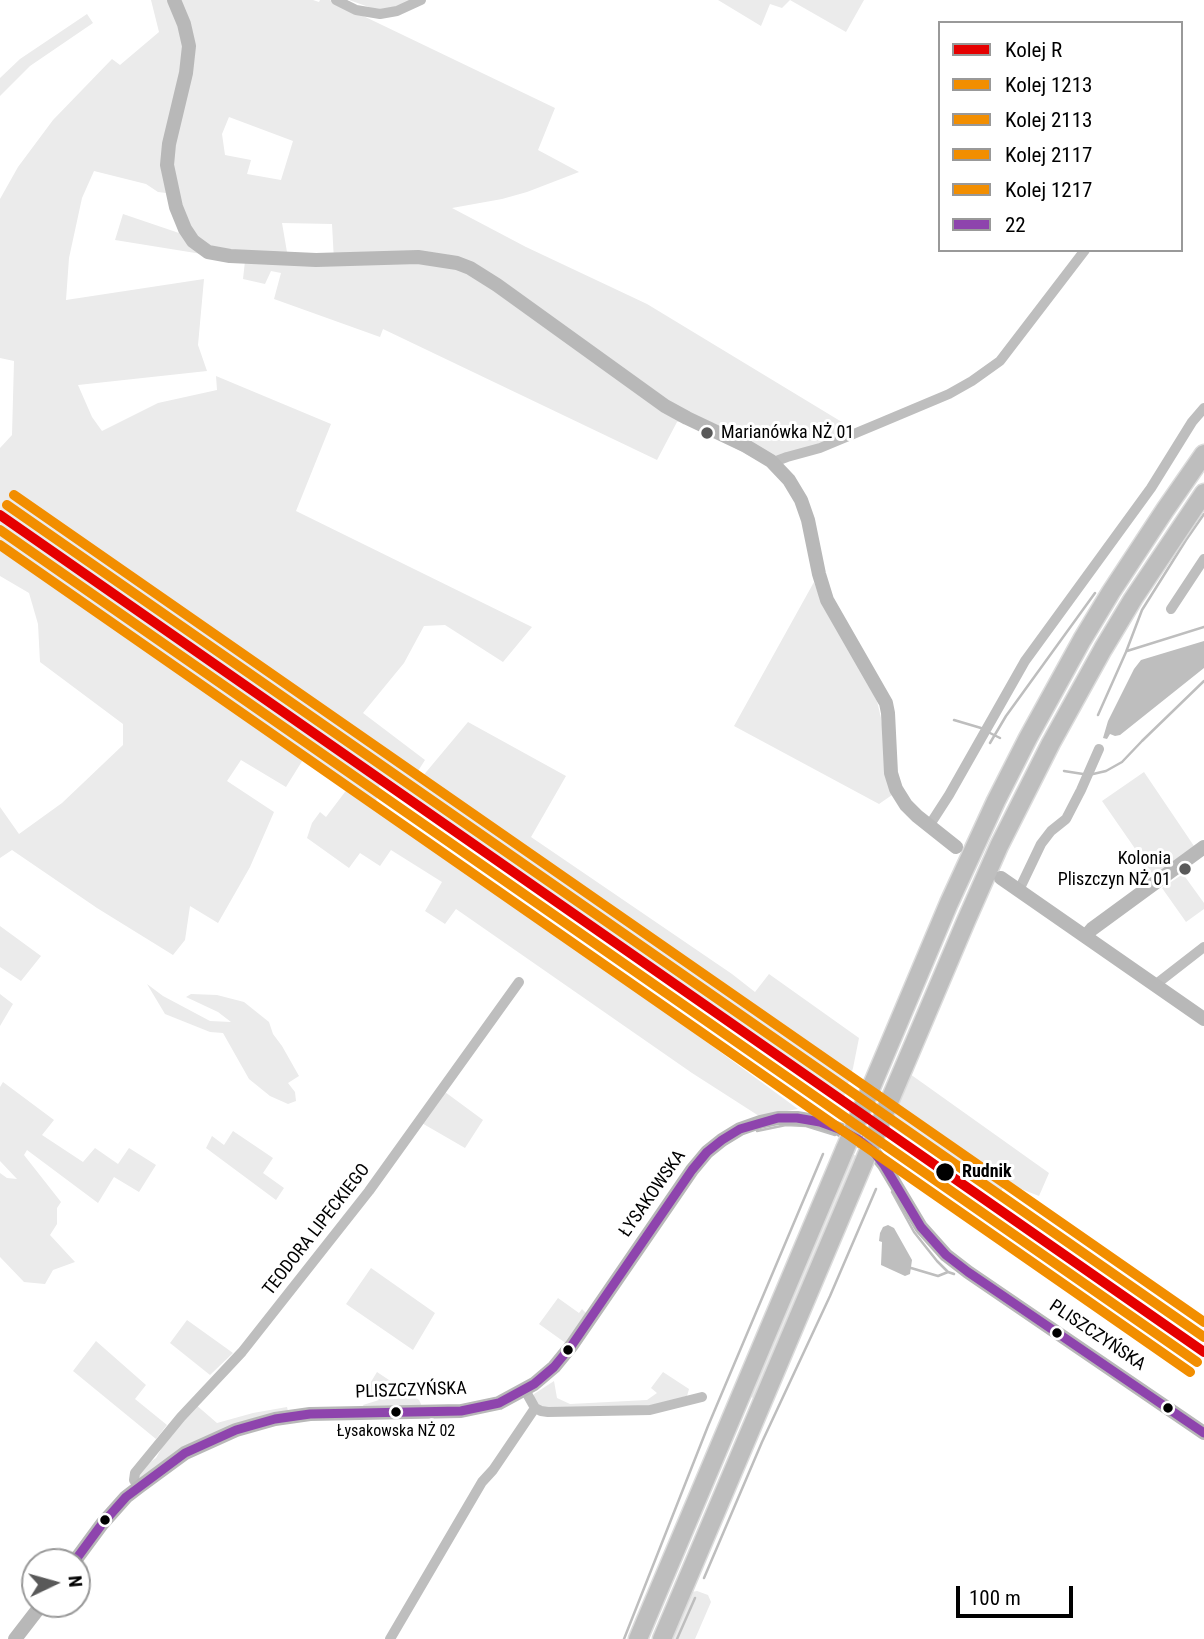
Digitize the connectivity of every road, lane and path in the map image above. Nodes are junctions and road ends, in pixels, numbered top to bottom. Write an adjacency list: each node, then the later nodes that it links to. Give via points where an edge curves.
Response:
1 (174, 0): 7 (street, via 189,46 167,165 179,216 200,247 230,256 316,260 418,257 457,263 497,285 665,406)
2 (336, 0): 3 (street, via 380,14)
3 (421, 0)
4 (1083, 252): 7 (street, via 1000,361 972,381)
5 (1204, 408): 12 (street, via 1025,661)
6 (1204, 454): 32 (highway, bridge, via 1111,592 996,801)
7 (774, 464): 12 (street, via 801,500 830,606 886,703 894,785 906,805)
8 (1204, 493): 33 (highway, bridge, via 1103,649 999,846)
9 (1204, 559): 10 (street)
10 (1171, 609)
11 (1098, 749): 16 (street, via 1066,819 1041,844)
12 (929, 826): 13 (street)
13 (956, 847)
14 (1204, 848): 17 (street)
15 (1001, 878): 16 (street)
16 (1019, 890): 17 (street)
17 (1086, 936): 20 (street)
18 (1204, 947): 20 (street)
19 (519, 982): 27 (street, TEODORA LIPECKIEGO, via 369,1191 242,1352 135,1473)
20 (1155, 985): 21 (street)
21 (1204, 1019)
22 (968, 1272): 23 (street, ŁYSAKOWSKA, via 926,1235 884,1165 859,1140 829,1124 807,1119 760,1122 728,1136 702,1158 565,1354); 26 (street, PLISZCZYŃSKA)
23 (525, 1390): 25 (street); 27 (street, PLISZCZYŃSKA, via 493,1405 461,1411 321,1414 262,1422 195,1448)
24 (702, 1397): 25 (street, via 650,1410 548,1412)
25 (535, 1408): 31 (street, via 482,1482)
26 (1204, 1433)
27 (139, 1487): 28 (street, PLISZCZYŃSKA, via 110,1514)
28 (84, 1548)
29 (31, 1618): 30 (street)
30 (15, 1639)
31 (390, 1639)
32 (638, 1639)
33 (663, 1639)

